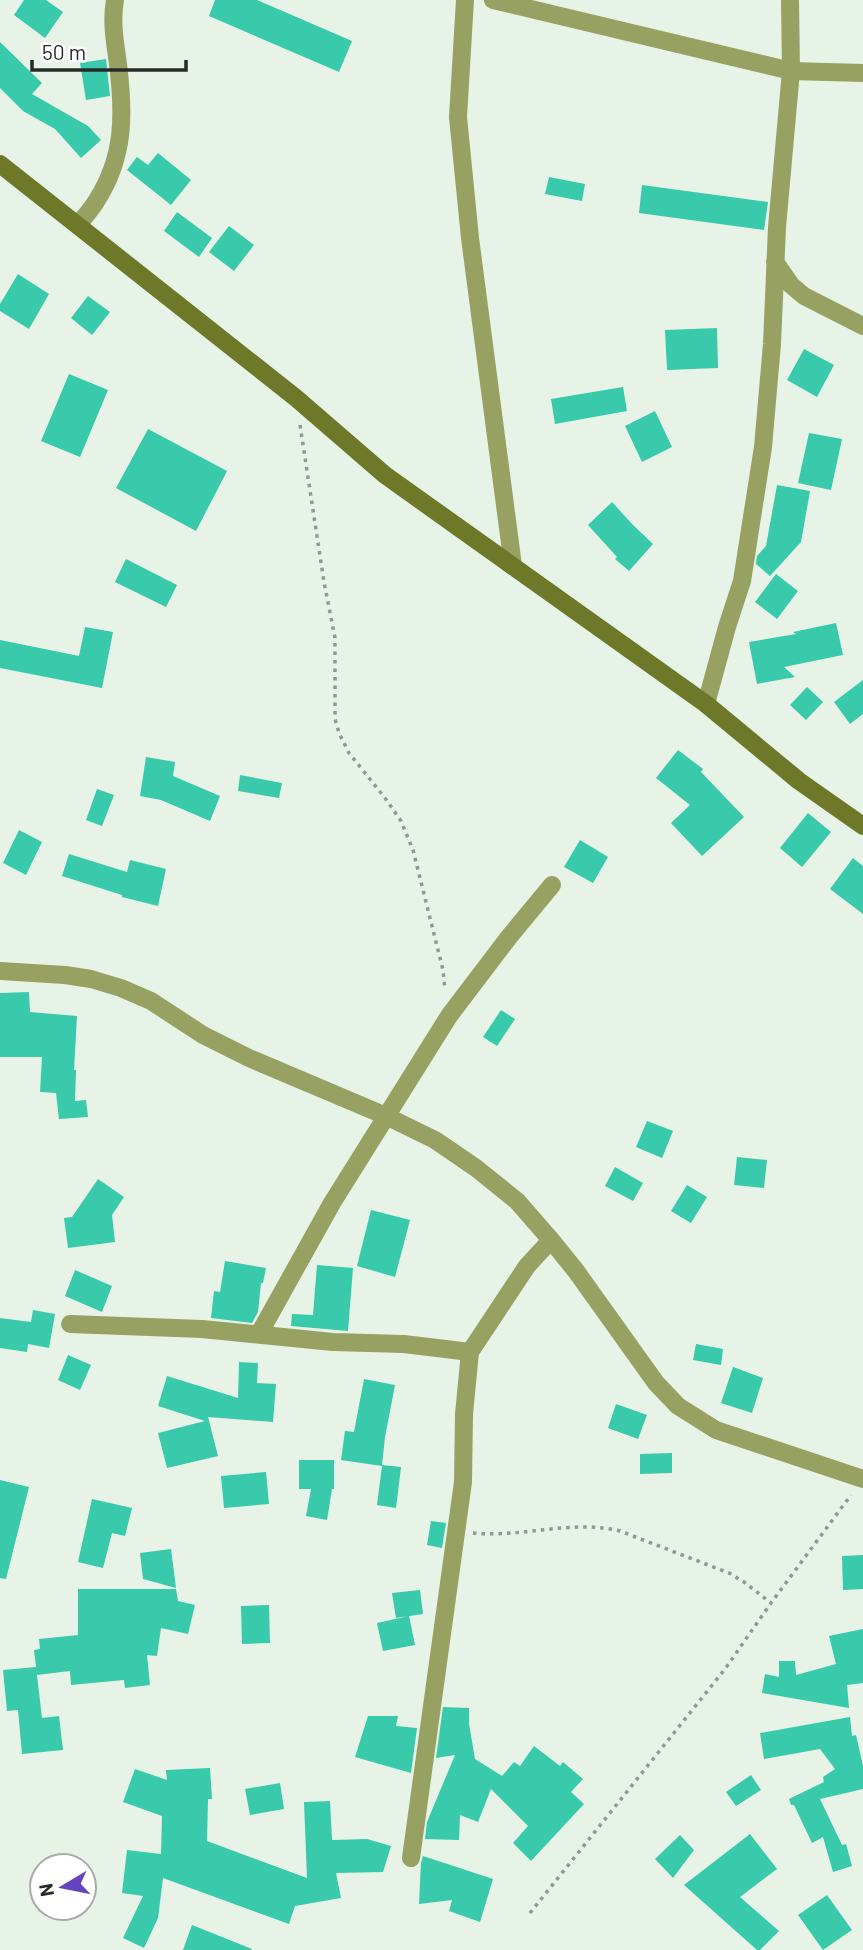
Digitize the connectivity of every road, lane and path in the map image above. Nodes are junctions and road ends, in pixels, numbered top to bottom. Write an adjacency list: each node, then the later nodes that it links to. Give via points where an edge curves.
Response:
1 (116, 0): 9 (street, via 113,17 121,138 98,198)
2 (464, 0): 13 (street, via 458,117)
3 (493, 0): 5 (street)
4 (790, 0): 6 (street)
5 (521, 3): 6 (street)
6 (791, 71): 7 (street); 10 (street)
7 (863, 73)
8 (0, 164): 9 (main road)
9 (78, 225): 12 (main road)
10 (775, 262): 11 (street, via 803,296); 14 (street, via 763,447 742,581)
11 (863, 326)
12 (296, 398): 13 (main road, via 385,475); 18 (path, via 335,638 335,719 349,752 401,821 443,970)
13 (513, 566): 14 (main road)
14 (706, 704): 15 (main road, via 799,781)
15 (863, 826)
16 (552, 885): 18 (street)
17 (0, 971): 19 (street, via 65,975 121,988 248,1058)
18 (449, 1016): 19 (street)
19 (386, 1116): 20 (street, via 435,1140 475,1168 517,1201); 22 (street)
20 (551, 1240): 23 (street, via 519,1276); 24 (street, via 678,1406 716,1430 790,1453)
21 (69, 1324): 22 (street)
22 (259, 1334): 23 (street)
23 (470, 1352): 25 (street)
24 (859, 1485): 26 (path)
25 (457, 1532): 26 (path, via 500,1535 606,1527 729,1573); 27 (street)
26 (771, 1603): 28 (path, via 725,1669)
27 (411, 1858)
28 (530, 1913)

